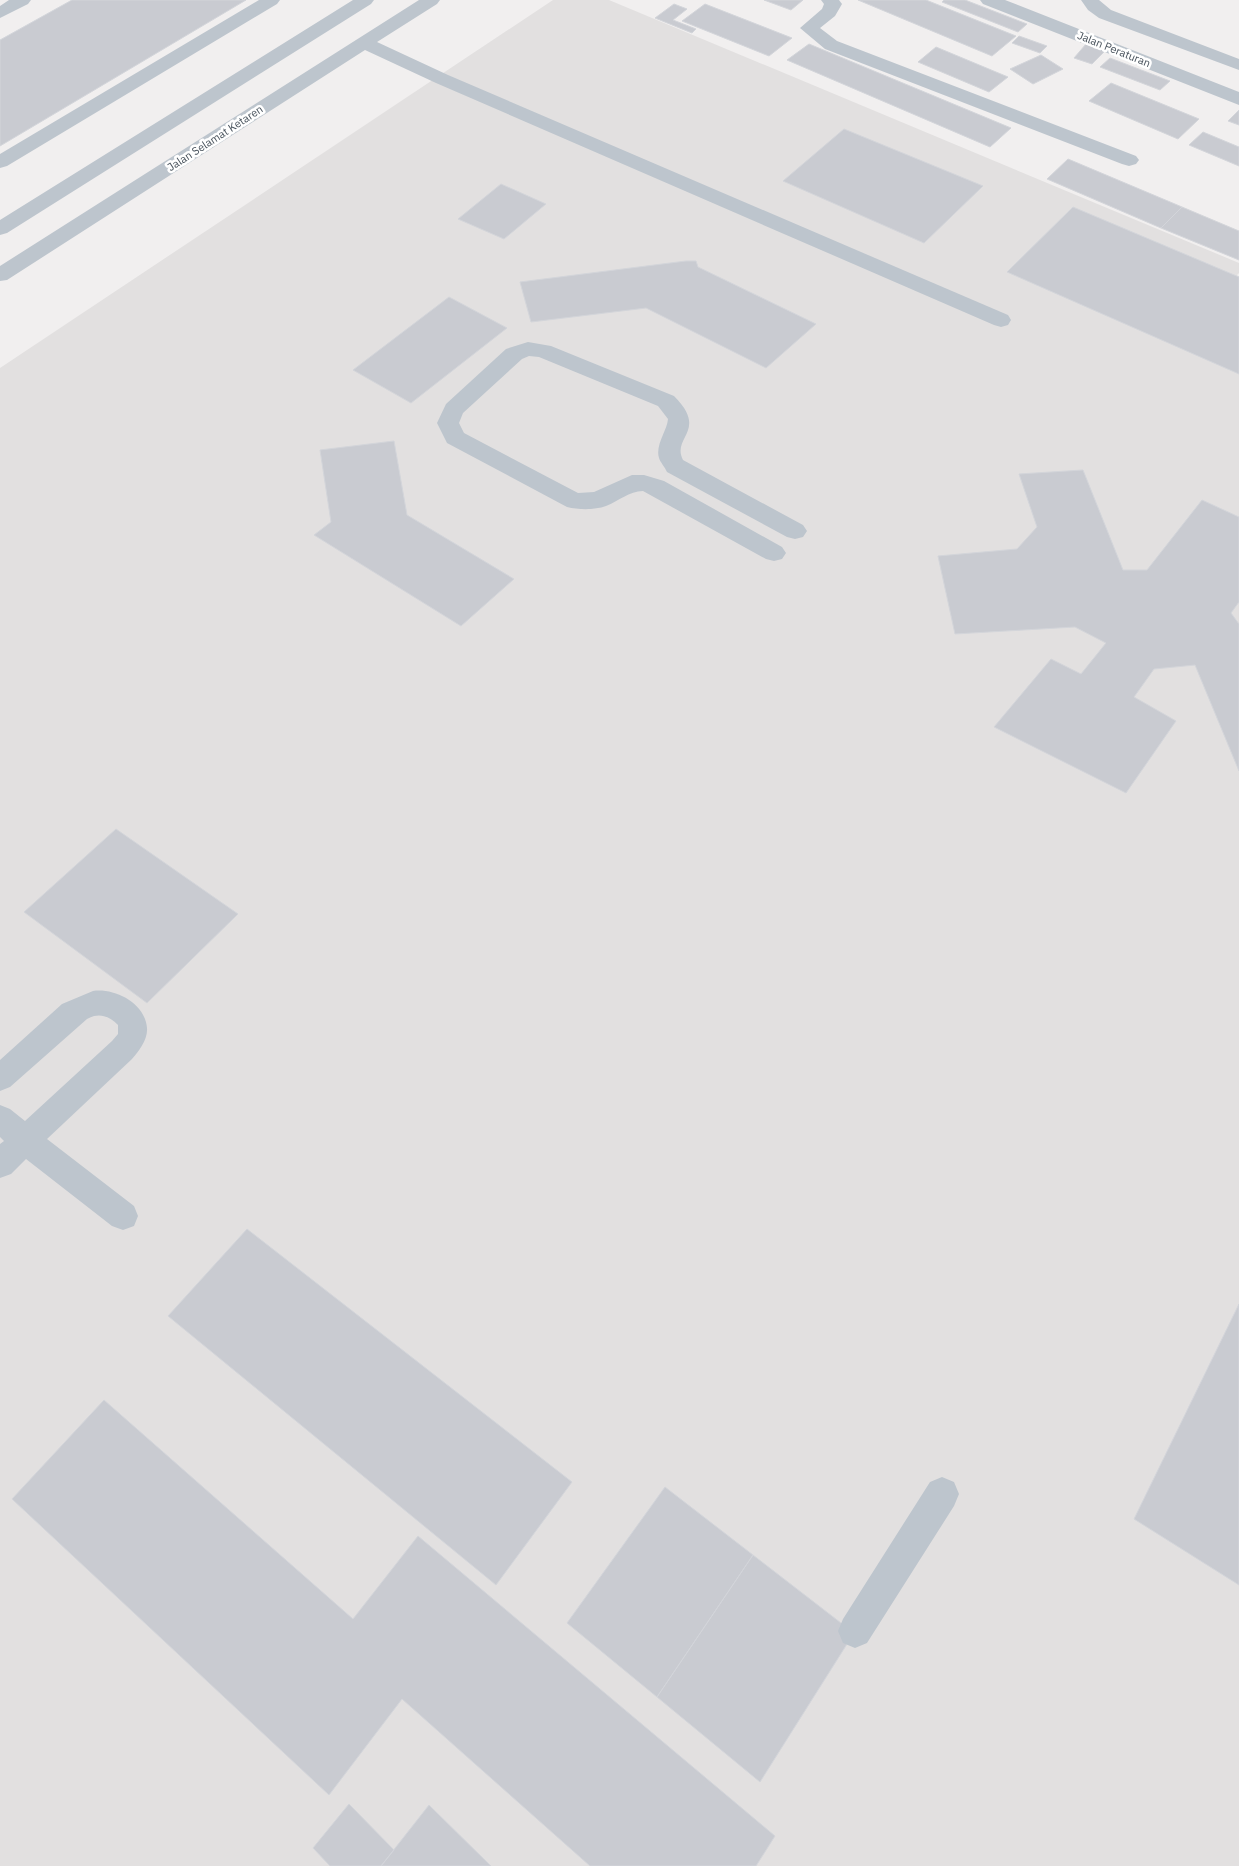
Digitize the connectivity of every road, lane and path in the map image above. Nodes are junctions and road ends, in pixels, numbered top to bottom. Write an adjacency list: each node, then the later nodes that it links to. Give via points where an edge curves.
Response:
1 (22, 0): 8 (street)
2 (271, 0): 13 (street)
3 (365, 0): 14 (street, Jalan Selamat Ketaren)
4 (431, 0): 9 (street, Jalan Selamat Ketaren)
5 (830, 0): 12 (street, via 833,4 829,12 809,28 831,45)
6 (989, 0): 11 (street, Jalan Peraturan)
7 (1090, 0): 10 (street, via 1105,14)
8 (0, 13)
9 (364, 43): 14 (street, Jalan Selamat Ketaren); 17 (street)
10 (1239, 65)
11 (1239, 98)
12 (1128, 160)
13 (0, 162)
14 (143, 162): 15 (street, Jalan Selamat Ketaren); 16 (street, Jalan Selamat Ketaren)
15 (1, 228)
16 (0, 275)
17 (1001, 320)
18 (795, 531): 19 (street, via 675,466 668,454 680,419 674,407 666,401 543,351 528,349 514,354 450,415 448,423 455,438 568,499 591,502 632,484 644,483)
19 (774, 553)
20 (0, 1078): 22 (street, via 84,1006 105,1003 129,1017 133,1033 129,1042)
21 (0, 1118): 22 (street)
22 (26, 1141): 23 (street); 24 (street)
23 (0, 1164)
24 (123, 1216)
25 (942, 1494): 26 (street)
26 (855, 1631)

